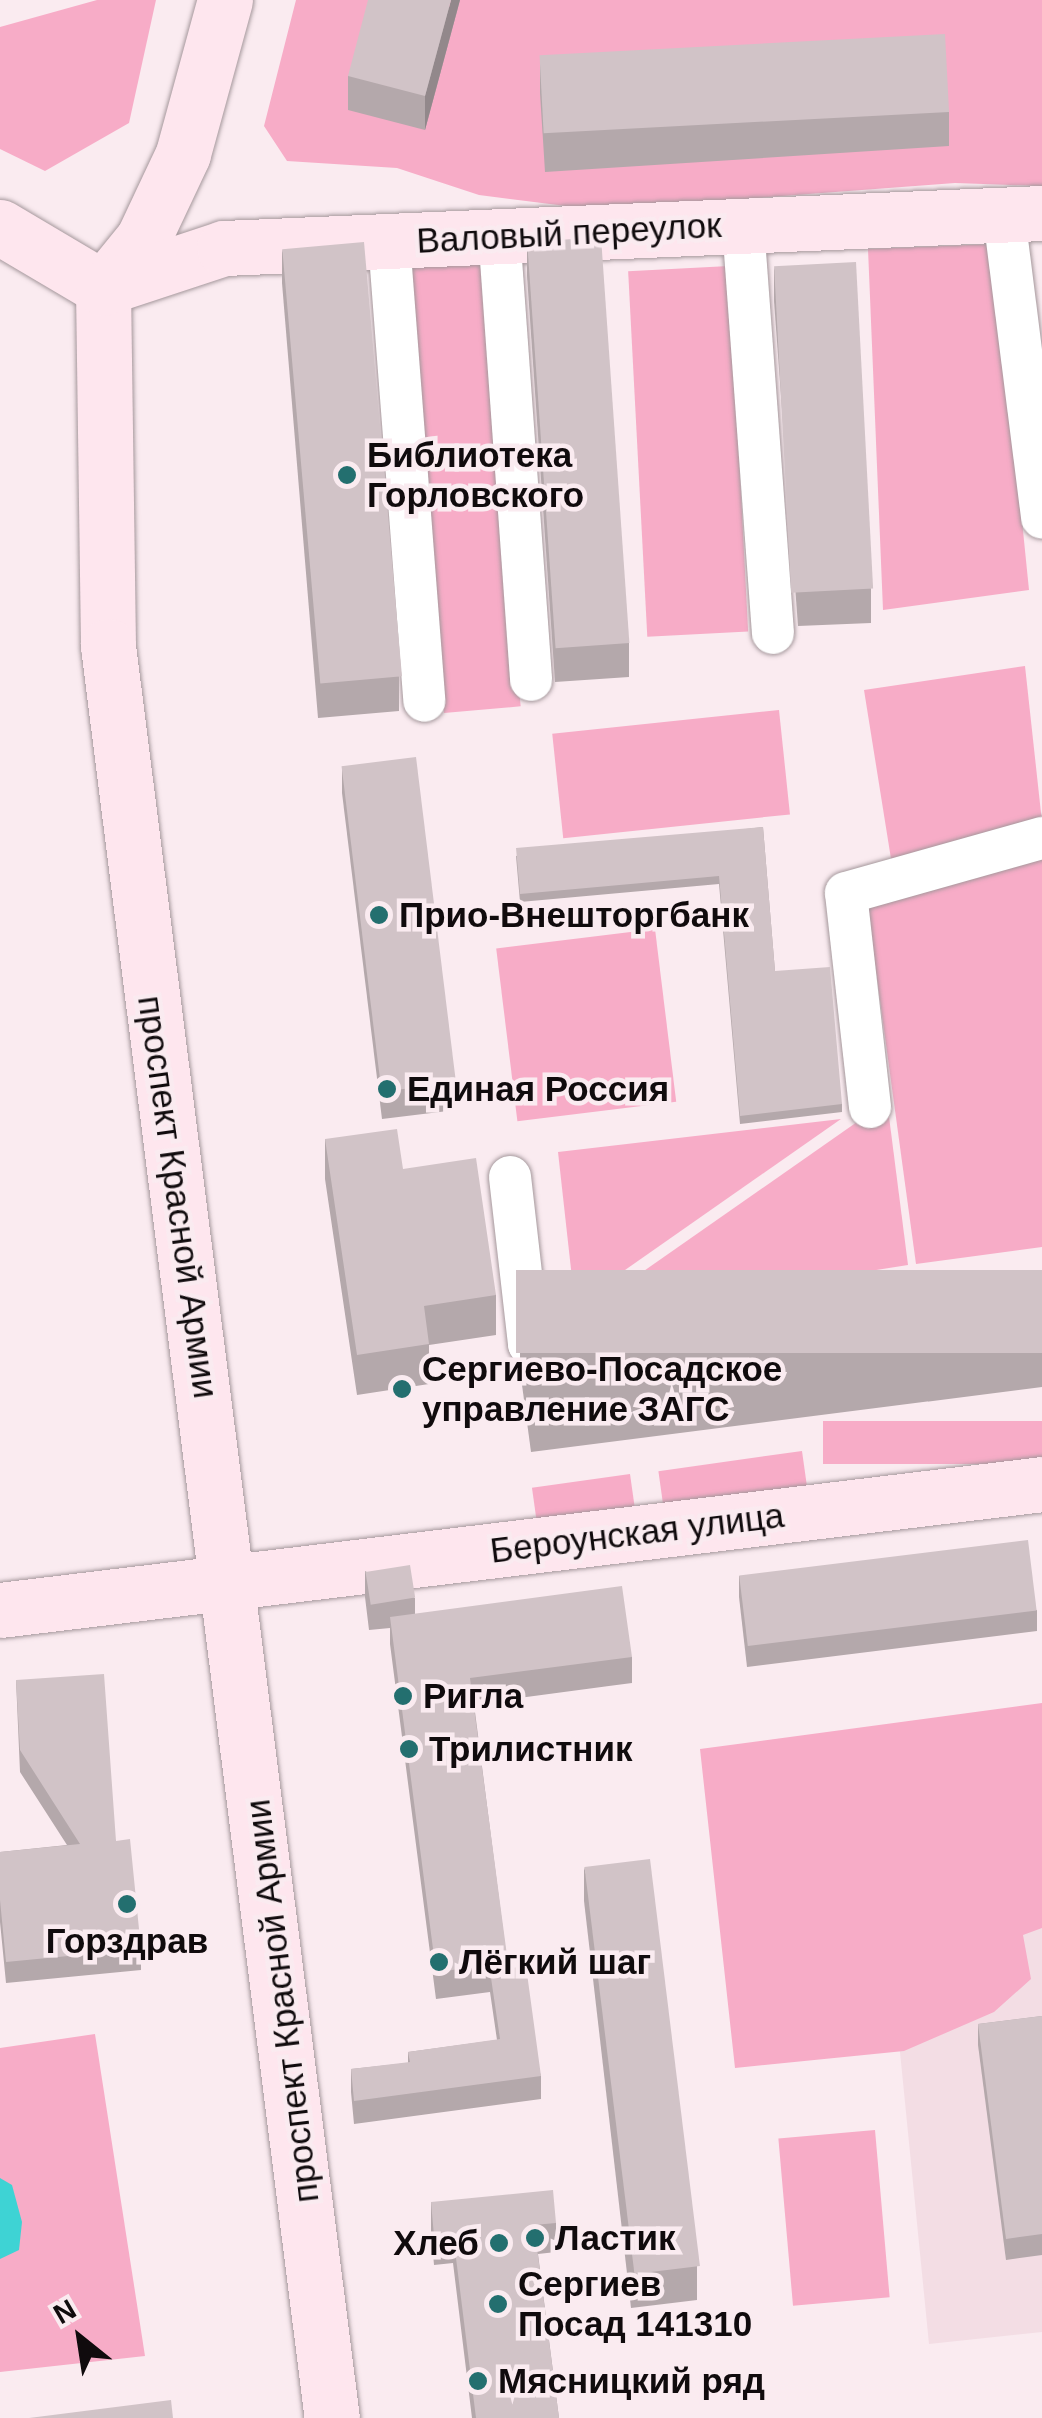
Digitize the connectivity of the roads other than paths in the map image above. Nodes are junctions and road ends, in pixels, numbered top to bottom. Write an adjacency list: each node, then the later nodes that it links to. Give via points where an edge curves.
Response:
1 (225, 0): 7 (main road, via 182,154 143,239)
2 (1023, 214): 3 (main road, Валовый переулок); 8 (street)
3 (744, 225): 5 (main road, Валовый переулок); 9 (street)
4 (0, 227): 7 (main road)
5 (499, 232): 6 (main road, Валовый переулок); 10 (street)
6 (389, 241): 7 (main road, Валовый переулок, via 224,248); 11 (street)
7 (103, 288): 17 (main road, проспект Красной Армии, via 108,646)
8 (1042, 518)
9 (773, 633)
10 (531, 680)
11 (424, 701)
12 (1042, 838): 13 (street, via 846,893)
13 (870, 1107)
14 (510, 1177): 15 (street, via 529,1344)
15 (608, 1334)
16 (1042, 1484): 17 (main road, Бероунская улица)
17 (231, 1580): 18 (main road, Бероунская улица); 19 (main road, проспект Красной Армии)
18 (0, 1610)
19 (332, 2418)

